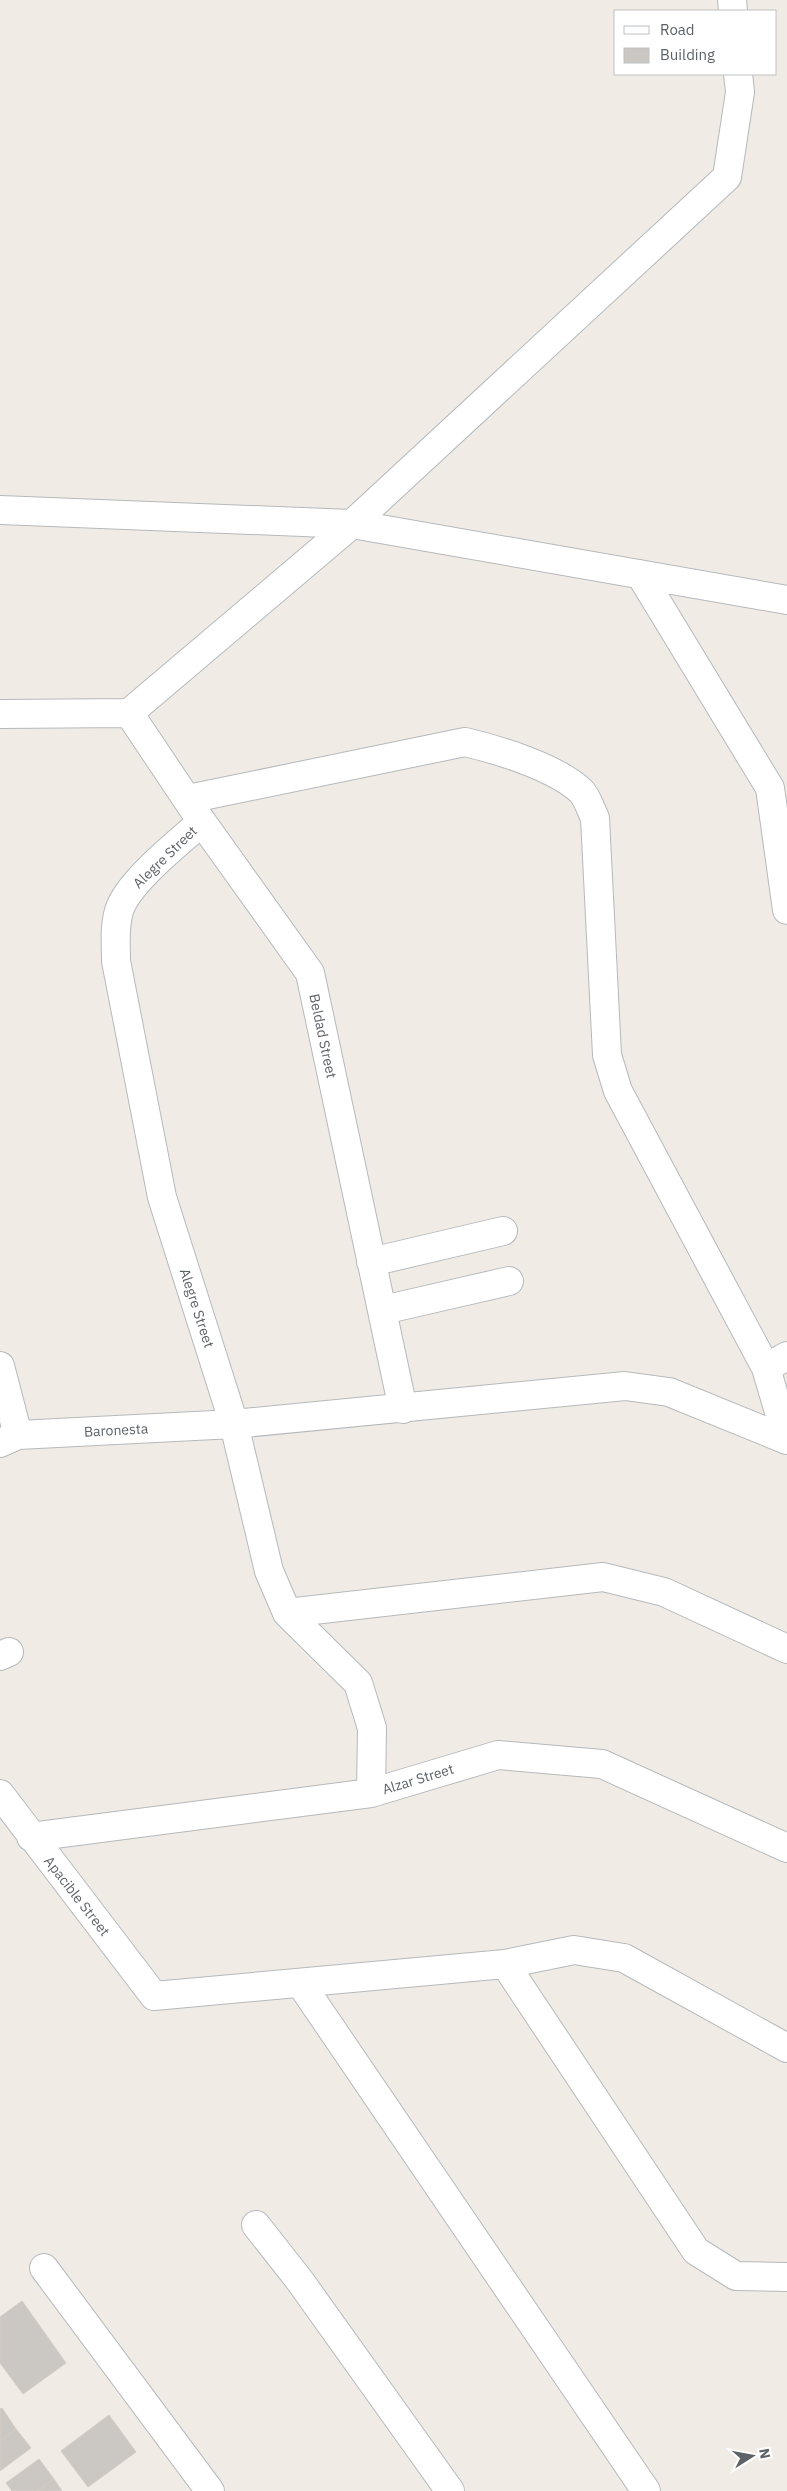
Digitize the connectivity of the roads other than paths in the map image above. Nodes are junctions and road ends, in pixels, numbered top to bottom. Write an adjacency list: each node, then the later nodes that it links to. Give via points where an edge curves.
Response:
1 (738, 75): 3 (street, via 740,92 727,177)
2 (0, 510): 3 (street)
3 (352, 524): 4 (street); 6 (street)
4 (640, 574): 5 (street); 8 (street)
5 (787, 600)
6 (129, 713): 7 (street); 9 (street, Beldad Street)
7 (0, 714)
8 (779, 790): 11 (street)
9 (188, 799): 10 (street, Beldad Street); 16 (street, via 465,742 500,750 559,777 582,792 595,818 607,1055 618,1090)
10 (202, 822): 13 (street, Beldad Street, via 310,973); 19 (street, Alegre Street, via 141,877 126,897 119,909 115,928 116,961 162,1197)
11 (787, 910)
12 (503, 1231): 13 (street)
13 (371, 1262): 15 (street, Beldad Street)
14 (509, 1281): 15 (street)
15 (383, 1310): 18 (street, Beldad Street)
16 (776, 1362): 21 (street)
17 (0, 1366): 20 (street)
18 (403, 1409): 19 (street, Baronesta); 21 (street, Baronesta, via 625,1386 669,1392)
19 (234, 1424): 20 (street, Baronesta); 22 (street, Alegre Street, via 269,1571)
20 (9, 1439)
21 (787, 1440)
22 (287, 1613): 23 (street, via 602,1577 664,1592); 24 (street, Alegre Street, via 358,1683 372,1728)
23 (787, 1649)
24 (371, 1793): 26 (street, Alzar Street); 27 (street, Alzar Street, via 498,1755 602,1764)
25 (0, 1794): 26 (street, Apacible Street)
26 (31, 1836): 29 (street, Apacible Street, via 154,1996)
27 (787, 1848)
28 (504, 1964): 29 (street); 30 (street, via 574,1950 624,1958); 33 (street, via 696,2251 736,2276)
29 (302, 1984): 36 (street)
30 (787, 2048)
31 (256, 2226): 35 (street, via 300,2280)
32 (44, 2268): 34 (street)
33 (787, 2277)
34 (210, 2491)
35 (450, 2491)
36 (646, 2491)

